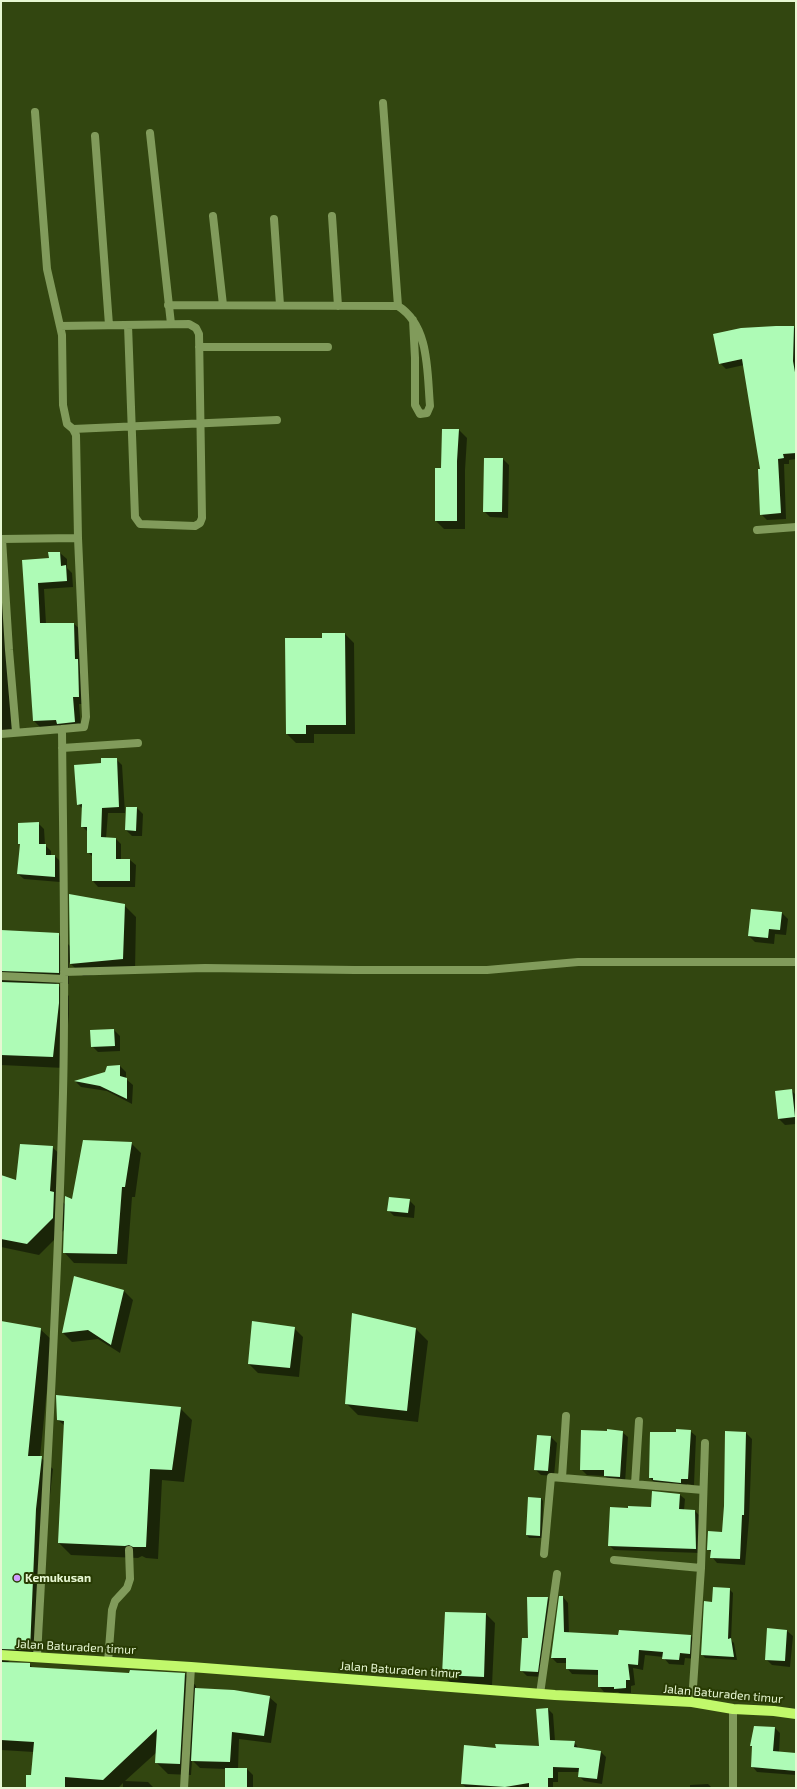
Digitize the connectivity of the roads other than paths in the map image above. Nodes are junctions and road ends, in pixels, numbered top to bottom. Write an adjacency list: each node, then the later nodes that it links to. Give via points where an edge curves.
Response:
1 (383, 103): 12 (street)
2 (35, 112): 17 (street, via 47,269)
3 (150, 133): 8 (street)
4 (95, 136): 15 (street)
5 (213, 216): 9 (street)
6 (332, 216): 11 (street)
7 (274, 219): 10 (street)
8 (168, 305): 9 (street); 14 (street)
9 (223, 305): 10 (street)
10 (280, 305): 11 (street)
11 (338, 306): 12 (street)
12 (398, 306): 13 (street)
13 (413, 320): 13 (street, via 424,344 430,406 427,413 420,414 414,405)
14 (171, 324): 16 (street); 18 (street, via 189,324 196,328 199,334)
15 (109, 325): 16 (street); 17 (street)
16 (128, 325): 22 (street)
17 (60, 326): 23 (street, via 63,405 67,424)
18 (199, 347): 19 (street); 21 (street)
19 (328, 347)
20 (277, 420): 21 (street)
21 (201, 423): 22 (street); 22 (street, via 202,518 195,526 140,524 136,521)
22 (132, 426): 23 (street)
23 (73, 429): 26 (street, via 76,435)
24 (796, 527): 25 (street)
25 (758, 530)
26 (78, 538): 27 (street); 28 (street, via 86,717 84,727)
27 (1, 539): 29 (street)
28 (62, 729): 29 (street); 32 (street)
29 (16, 732): 30 (street)
30 (1, 734)
31 (138, 743): 32 (street)
32 (62, 748): 35 (street)
33 (796, 962): 35 (street, via 578,962 487,970 205,968)
34 (1, 976): 35 (street)
35 (64, 976): 48 (street, via 56,1286)
36 (566, 1416): 39 (street)
37 (639, 1421): 40 (street)
38 (705, 1443): 41 (street)
39 (562, 1478): 40 (street); 43 (street, via 551,1478)
40 (635, 1484): 41 (street)
41 (703, 1490): 45 (street)
42 (129, 1550): 49 (street, via 130,1579 112,1610)
43 (544, 1554)
44 (614, 1560): 45 (street)
45 (700, 1568): 52 (street)
46 (557, 1574): 51 (street)
47 (1, 1655): 48 (main road, Jalan Baturaden timur)
48 (36, 1657): 49 (main road, Jalan Baturaden timur)
49 (108, 1662): 50 (main road, Jalan Baturaden timur)
50 (192, 1667): 51 (main road, Jalan Baturaden timur); 55 (street)
51 (540, 1694): 52 (main road, Jalan Baturaden timur)
52 (692, 1702): 53 (main road, Jalan Baturaden timur)
53 (733, 1709): 54 (main road, Jalan Baturaden timur); 56 (street)
54 (796, 1714)
55 (184, 1788)
56 (733, 1788)

